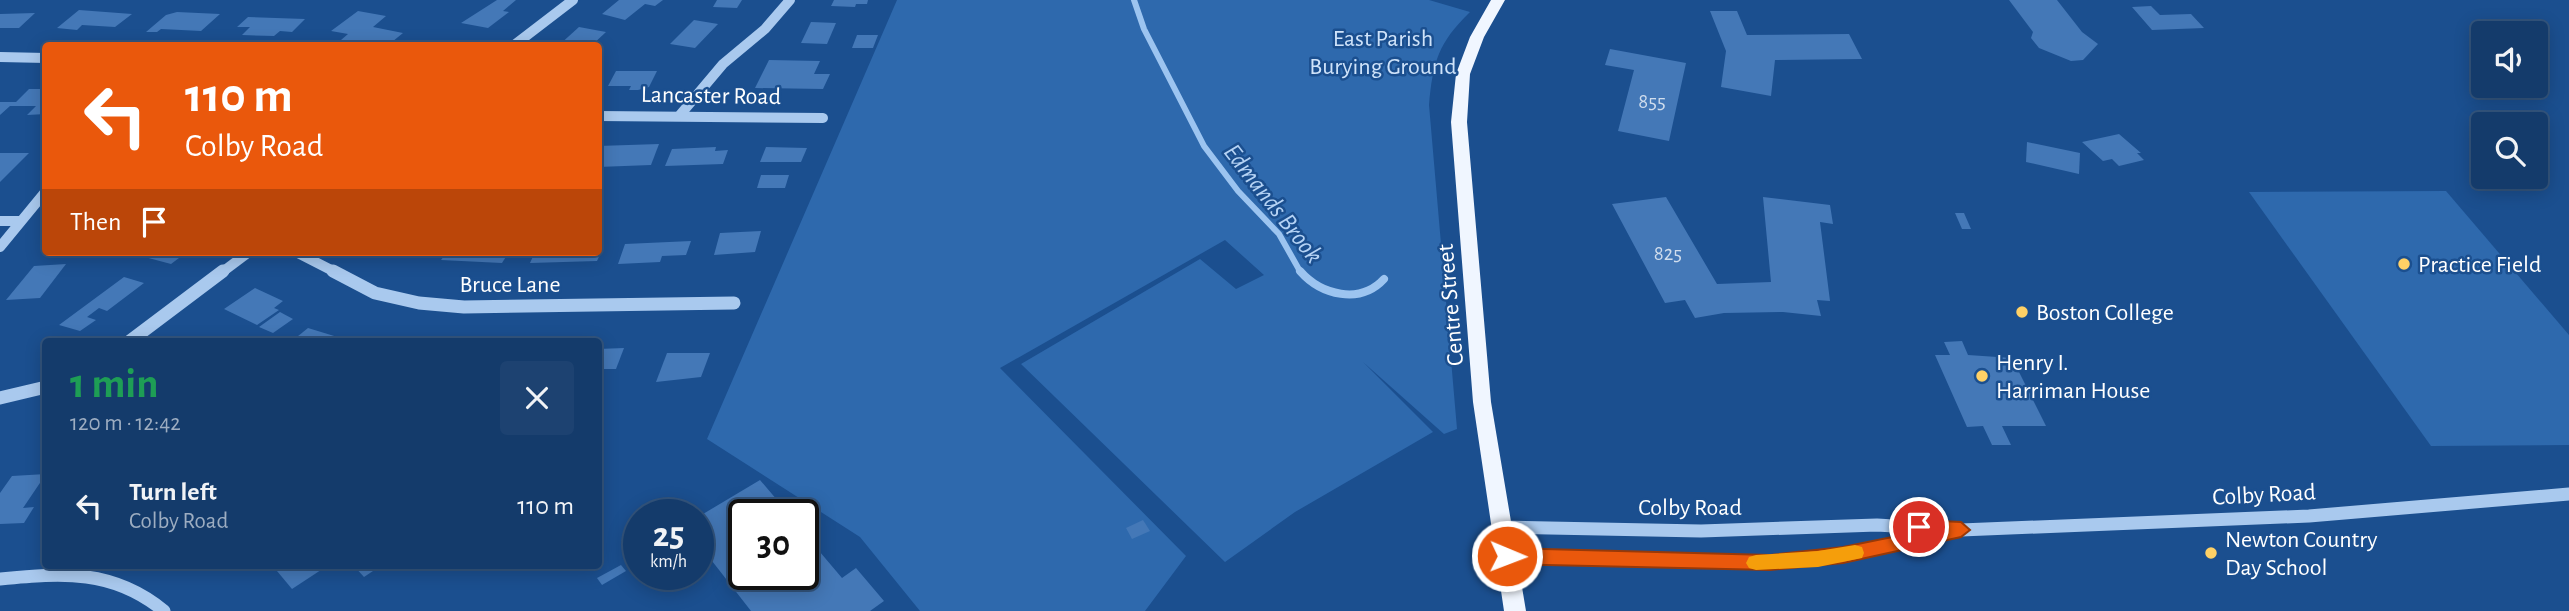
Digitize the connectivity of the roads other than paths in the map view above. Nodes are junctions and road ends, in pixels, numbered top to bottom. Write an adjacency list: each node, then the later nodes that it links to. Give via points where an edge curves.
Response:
1 (573, 0): 4 (street)
2 (790, 0): 7 (street, via 765,29 723,64)
3 (1497, 0): 21 (main road, Centre Street, via 1463,74 1459,122 1482,402)
4 (518, 42)
5 (0, 57): 6 (street)
6 (42, 58)
7 (680, 115): 8 (street, Lancaster Road); 9 (street, Lancaster Road)
8 (602, 116)
9 (823, 118)
10 (42, 196): 12 (street)
11 (0, 221): 12 (street)
12 (20, 221): 13 (street)
13 (0, 247)
14 (244, 256): 17 (street)
15 (304, 256): 16 (street, Bruce Lane, via 375,293 419,303 464,307)
16 (734, 303)
17 (134, 338)
18 (42, 388): 19 (street)
19 (0, 398)
20 (2569, 494): 22 (street, Colby Road, via 2309,516)
21 (1503, 527): 22 (street, Colby Road, via 1702,531 1877,525); 23 (main road, Centre Street)
22 (1961, 530): 23 (street, Colby Road, via 1843,555 1770,563)
23 (1507, 556): 26 (main road, Centre Street)
24 (0, 579): 25 (street, via 69,574 103,577 133,587)
25 (164, 611)
26 (1515, 611)

